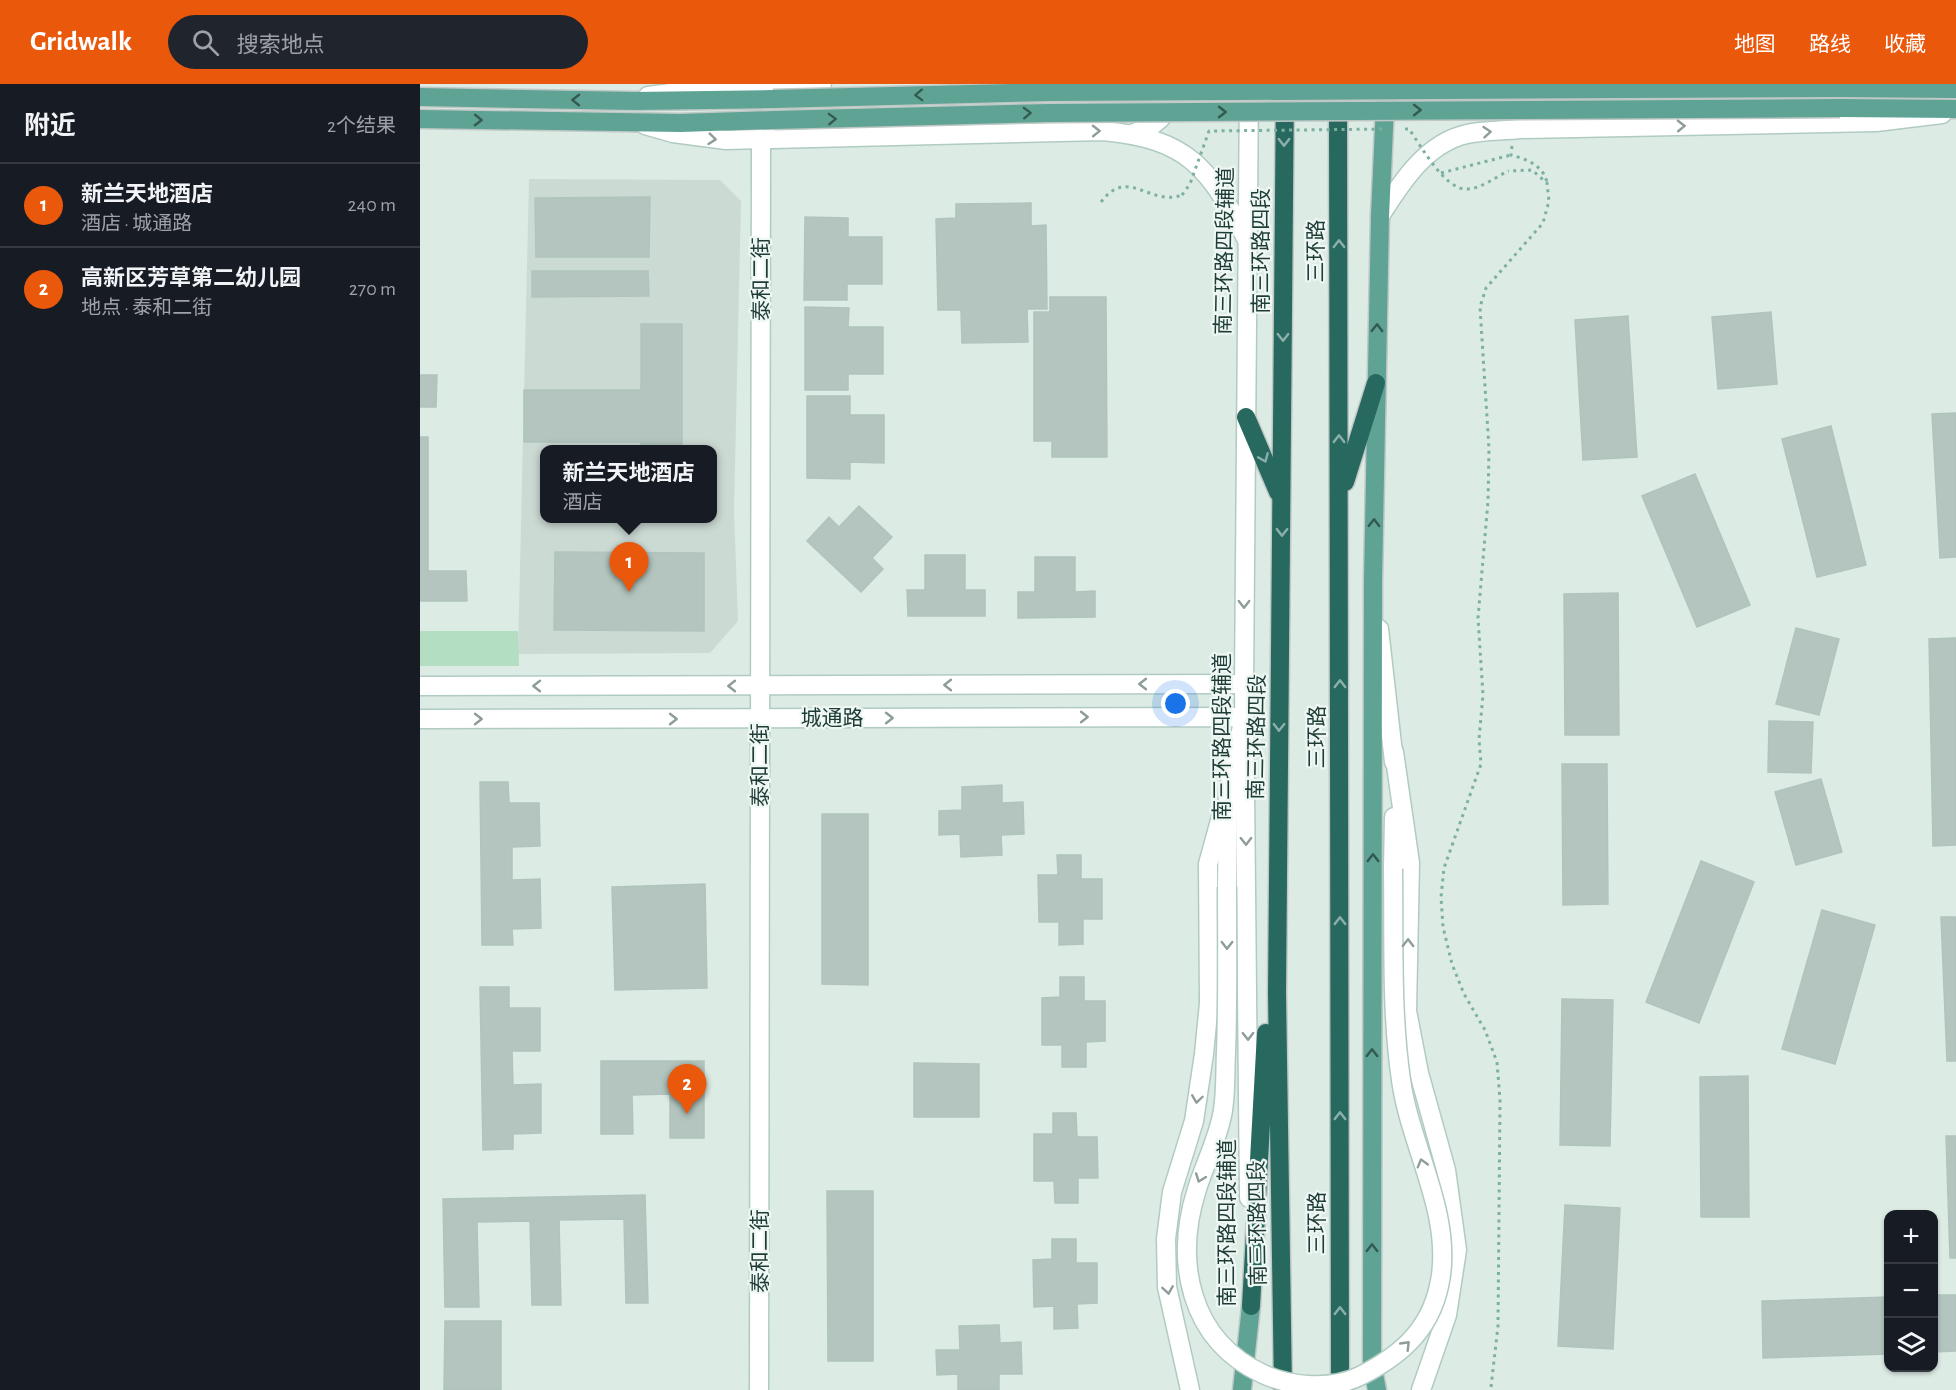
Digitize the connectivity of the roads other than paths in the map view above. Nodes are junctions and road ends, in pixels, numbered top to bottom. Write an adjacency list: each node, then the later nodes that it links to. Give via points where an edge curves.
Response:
1 (822, 84): 8 (street)
2 (1158, 84): 15 (street, via 1164,94 1161,118)
3 (1249, 84): 18 (street, 南三环路四段辅道)
4 (1285, 84): 22 (highway, 南三环路四段, one-way to 22)
5 (1338, 84): 21 (highway, 三环路, one-way to 5)
6 (1386, 84): 17 (main road)
7 (1944, 84): 9 (street)
8 (680, 87): 11 (street)
9 (1956, 88): 11 (main road, one-way to 11, bridge, via 1062,92)
10 (420, 97): 11 (main road, one-way to 10)
11 (635, 101)
12 (1956, 110): 14 (main road, one-way to 12, bridge, via 1062,113); 17 (street, one-way to 12, via 1410,170 1440,146 1466,134 1519,129 1876,122)
13 (420, 119): 14 (main road, one-way to 14)
14 (635, 122): 16 (street, one-way to 16, via 698,137)
15 (1132, 134): 16 (street, one-way to 15, via 1103,131); 18 (street, via 1167,145 1198,164 1226,200)
16 (761, 139): 26 (street, 泰和二街)
17 (1380, 216): 19 (main road, one-way to 17)
18 (1248, 242): 20 (street, 南三环路四段辅道)
19 (1376, 383): 21 (highway); 23 (main road, one-way to 19)
20 (1246, 417): 22 (highway, one-way to 22); 24 (street, 南三环路四段辅道, one-way to 24)
21 (1340, 498): 38 (highway, 三环路, one-way to 21)
22 (1282, 500): 32 (highway, 南三环路四段, one-way to 32)
23 (1373, 581): 30 (street); 39 (main road, one-way to 23, via 1372,1365)
24 (1244, 684): 26 (street, 城通路, one-way to 26); 27 (street, 南三环路四段辅道)
25 (420, 686): 26 (street, 城通路, one-way to 25)
26 (760, 686): 28 (street, 泰和二街)
27 (1244, 717): 28 (street, 城通路, one-way to 27); 31 (street); 33 (street, 南三环路四段辅道, one-way to 33)
28 (760, 718): 29 (street, 城通路, one-way to 28); 35 (street, 泰和二街)
29 (420, 719)
30 (1394, 752): 31 (street, one-way to 30, bridge, via 1223,1111 1196,1191 1188,1230 1189,1279 1200,1317 1223,1347 1250,1368 1277,1380 1312,1385 1350,1381 1384,1364 1406,1347 1429,1316 1441,1277 1443,1243 1401,1084 1395,1032); 40 (street, one-way to 30, via 1447,1315 1457,1250 1446,1170 1419,1073 1407,1011 1410,863)
31 (1228, 792): 34 (street, one-way to 34, via 1208,864 1209,1003 1202,1065 1194,1121 1172,1192 1166,1239 1167,1287)
32 (1278, 819): 33 (highway); 37 (highway, 南三环路四段, via 1276,993)
33 (1251, 1306): 36 (main road, 南三环路四段辅道)
34 (1189, 1389)
35 (759, 1390)
36 (1242, 1390)
37 (1283, 1390)
38 (1340, 1390)
39 (1377, 1390)
40 (1421, 1390)

